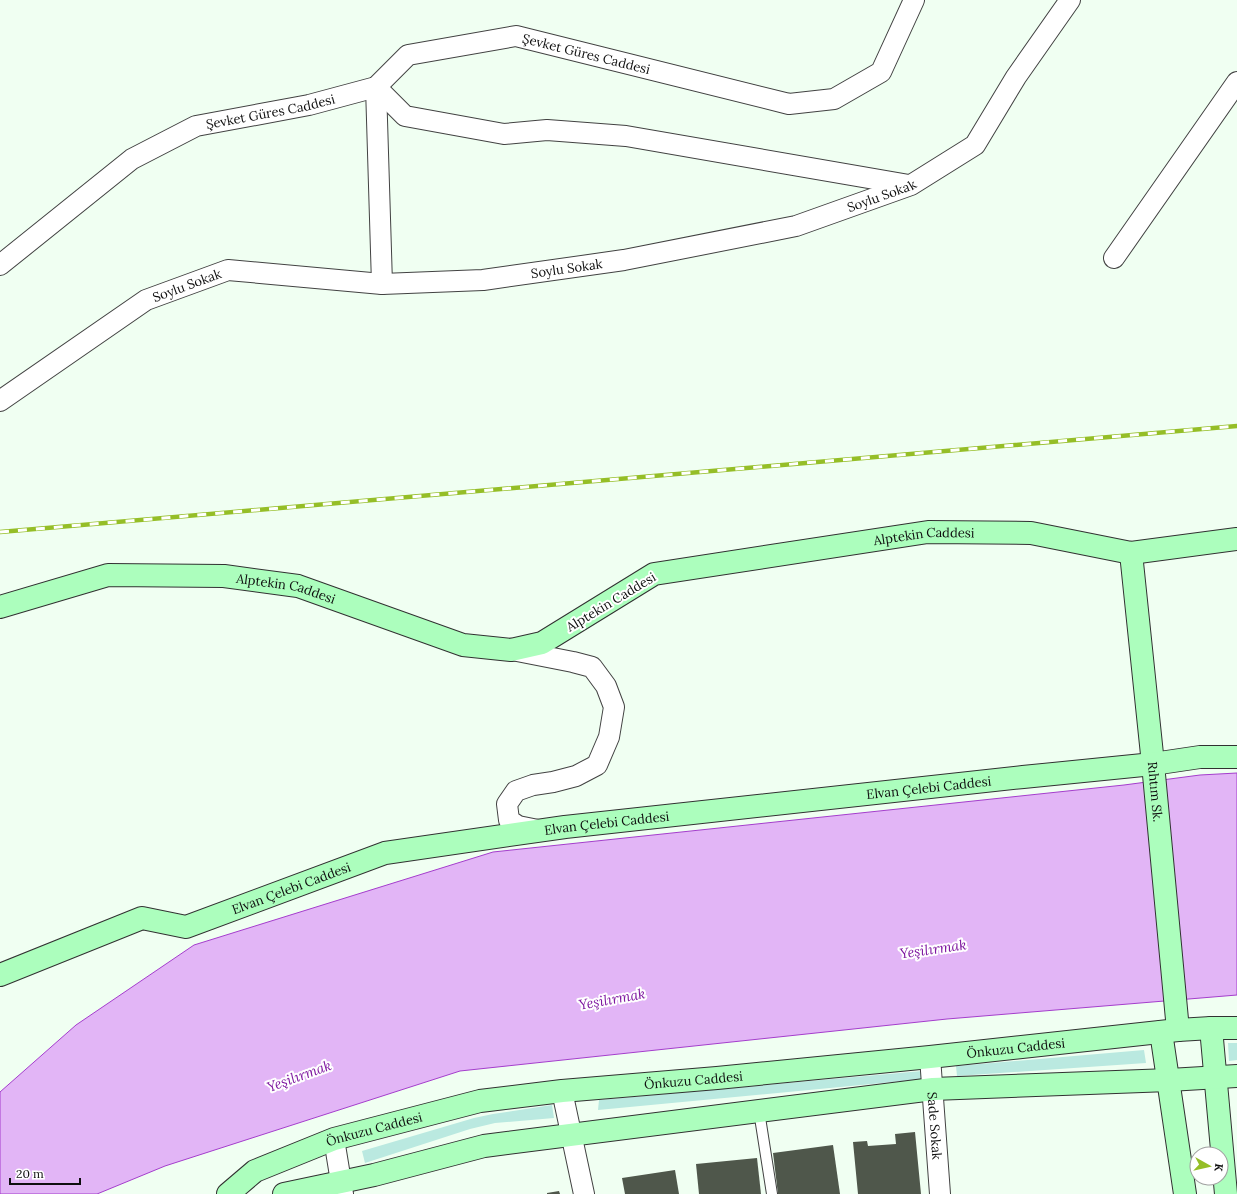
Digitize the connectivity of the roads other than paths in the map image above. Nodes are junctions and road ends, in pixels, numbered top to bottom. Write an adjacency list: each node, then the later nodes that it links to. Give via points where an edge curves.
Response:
1 (914, 0): 4 (street, Şevket Güres Caddesi, via 881,72 834,100 789,104 516,36 408,55)
2 (1070, 0): 5 (street, Soylu Sokak, via 1016,77 975,145)
3 (1237, 82): 6 (street)
4 (376, 87): 5 (street, via 405,116 504,134 547,130 626,136); 7 (street, Şevket Güres Caddesi, via 309,105 196,126 132,159); 8 (street)
5 (911, 185): 8 (street, Soylu Sokak, via 796,226 624,260 484,280)
6 (1114, 258)
7 (0, 265)
8 (382, 284): 9 (street, Soylu Sokak, via 228,270 146,300)
9 (0, 401)
10 (1237, 539): 11 (street, Alptekin Caddesi)
11 (1131, 553): 13 (street, Alptekin Caddesi, via 1031,533 928,532 654,574 542,643); 15 (street, Rıhtım Sk.)
12 (0, 608): 13 (street, Alptekin Caddesi, via 108,575 224,576 298,586 463,646)
13 (511, 650): 16 (street, via 592,667 606,686 614,707 609,737 598,765 576,776 516,791 507,804 510,820 518,826)
14 (1237, 756): 15 (street, Elvan Çelebi Caddesi)
15 (1153, 764): 16 (street, Elvan Çelebi Caddesi); 20 (street, Rıhtım Sk.)
16 (538, 830): 17 (street, Elvan Çelebi Caddesi, via 385,853 186,927 142,918)
17 (0, 975)
18 (1211, 1028): 19 (street, Önkuzu Caddesi); 20 (street, Önkuzu Caddesi); 23 (street)
19 (1237, 1028)
20 (1169, 1031): 21 (street, Önkuzu Caddesi); 24 (street, Rıhtım Sk.)
21 (930, 1057): 25 (street, Sade Sokak); 26 (street, Önkuzu Caddesi)
22 (1237, 1076): 23 (street)
23 (1215, 1078): 24 (street); 37 (street)
24 (1169, 1080): 25 (street); 36 (street, Rıhtım Sk.)
25 (933, 1089): 27 (street); 35 (street, Sade Sokak)
26 (562, 1091): 28 (street); 29 (street, Önkuzu Caddesi, via 480,1101)
27 (759, 1111): 28 (street); 34 (lane)
28 (571, 1135): 30 (street, via 484,1146 374,1175); 33 (street)
29 (334, 1139): 30 (street); 31 (street, Önkuzu Caddesi, via 255,1171)
30 (342, 1188): 32 (street)
31 (228, 1194)
32 (284, 1194)
33 (584, 1194)
34 (772, 1194)
35 (940, 1194)
36 (1184, 1194)
37 (1226, 1194)

